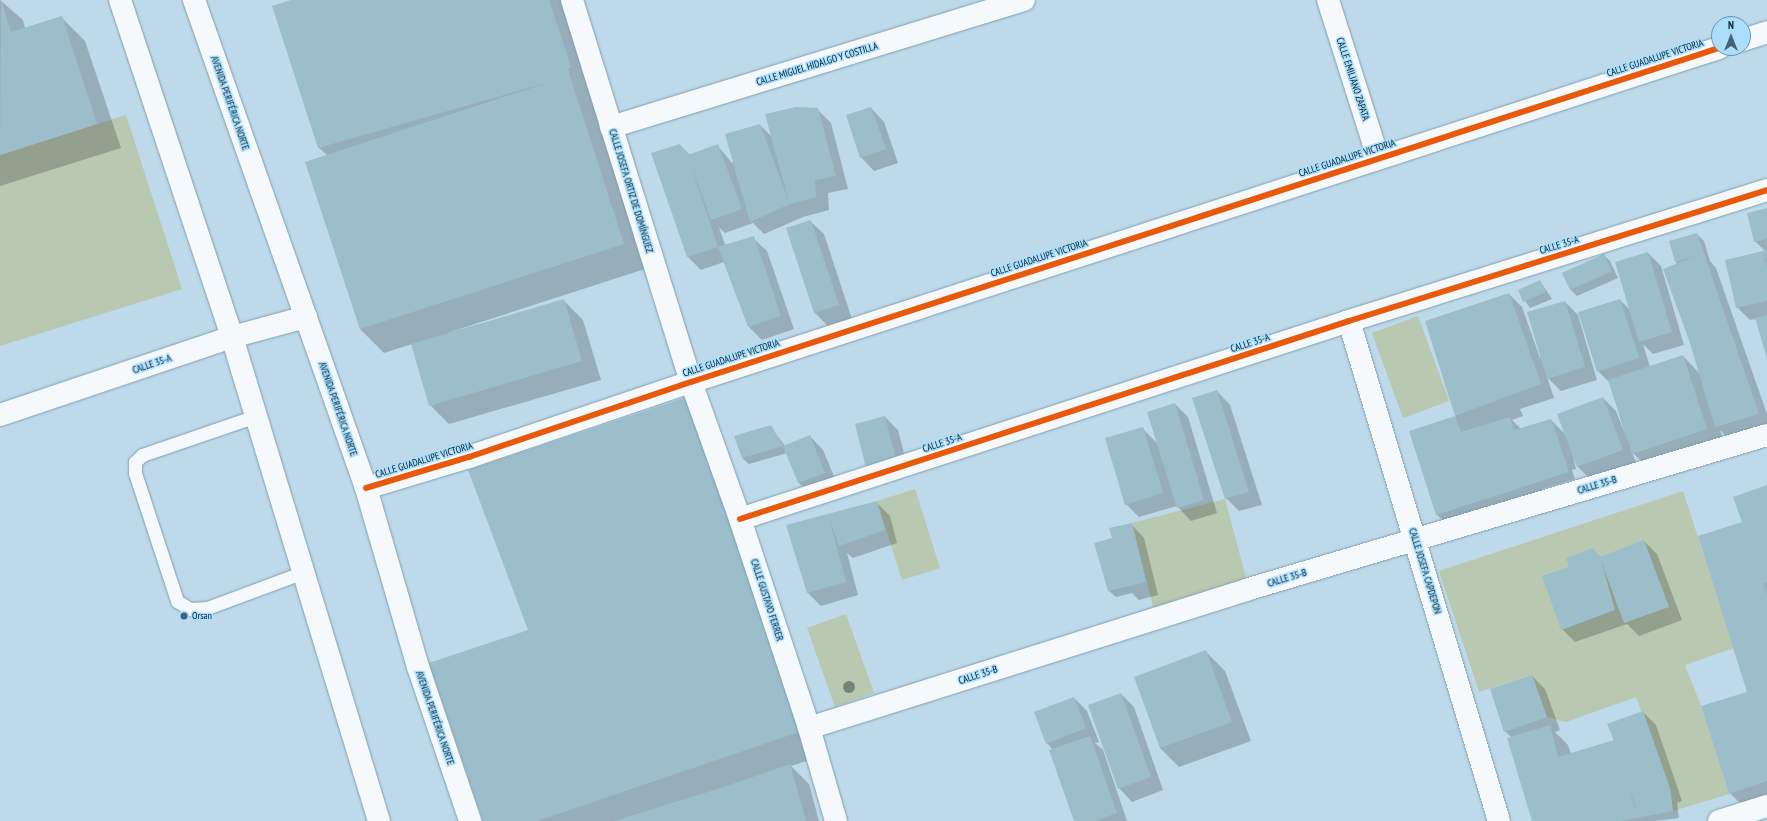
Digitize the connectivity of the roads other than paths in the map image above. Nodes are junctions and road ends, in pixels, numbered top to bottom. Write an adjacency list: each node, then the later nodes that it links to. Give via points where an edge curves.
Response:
1 (120, 0): 14 (street)
2 (194, 0): 12 (street, AVENIDA PERIFÉRICA NORTE)
3 (572, 0): 9 (street, CALLE JOSEFA ORTIZ DE DOMÍNGUEZ)
4 (1024, 0): 9 (street, CALLE MIGUEL HIDALGO Y COSTILLA)
5 (1328, 0): 10 (street, CALLE EMILIANO ZAPATA)
6 (1767, 32): 7 (street)
7 (1751, 37)
8 (1711, 51): 10 (street, CALLE GUADALUPE VICTORIA)
9 (611, 128): 15 (street, CALLE JOSEFA ORTIZ DE DOMÍNGUEZ)
10 (1378, 158): 15 (street, CALLE GUADALUPE VICTORIA)
11 (1767, 190): 13 (street, CALLE 35-A)
12 (306, 317): 14 (street, CALLE 35-A); 19 (street, AVENIDA PERIFÉRICA NORTE)
13 (1349, 321): 20 (street, CALLE 35-A); 21 (street, CALLE JOSEFA CAPDEPON)
14 (232, 337): 16 (street, CALLE 35-A); 17 (street)
15 (691, 382): 19 (street, CALLE GUADALUPE VICTORIA, via 469,457); 20 (street, CALLE GUSTAVO FERRER)
16 (0, 415)
17 (256, 416): 22 (street); 22 (lane, via 142,455 135,462 135,473 177,601 190,609 207,608)
18 (1767, 435): 21 (street, CALLE 35-B)
19 (366, 488): 26 (street, AVENIDA PERIFÉRICA NORTE, via 418,667)
20 (740, 518): 23 (street, CALLE GUSTAVO FERRER)
21 (1415, 539): 23 (street, CALLE 35-B); 28 (street, CALLE JOSEFA CAPDEPON)
22 (304, 572): 25 (street)
23 (809, 728): 27 (street, CALLE GUSTAVO FERRER)
24 (1767, 806): 29 (street)
25 (378, 821)
26 (470, 821)
27 (836, 821)
28 (1499, 821)
29 (1719, 821)

